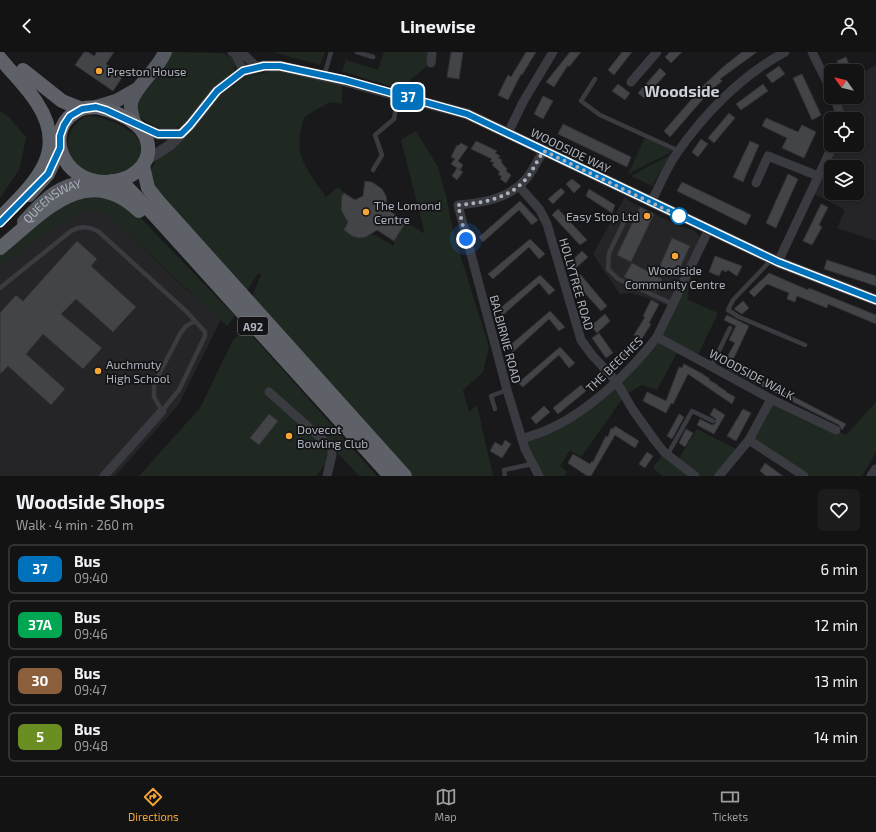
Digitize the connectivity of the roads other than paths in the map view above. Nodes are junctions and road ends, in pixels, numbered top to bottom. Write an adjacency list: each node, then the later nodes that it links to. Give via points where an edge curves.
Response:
1 (5, 52): 16 (highway, A92)
2 (165, 52): 22 (main road)
3 (232, 52): 17 (street)
4 (242, 52): 15 (street)
5 (332, 52): 18 (lane)
6 (357, 52): 12 (lane)
7 (432, 52): 14 (street)
8 (553, 52): 26 (street)
9 (657, 52): 21 (street)
10 (784, 52): 30 (street, via 734,89)
11 (812, 52): 19 (street)
12 (373, 57)
13 (0, 58): 40 (highway, via 37,102 46,118 50,140 48,158 39,176)
14 (431, 63)
15 (257, 67): 17 (street, WOODSIDE WAY); 18 (street, WOODSIDE WAY, via 280,66)
16 (23, 70): 24 (highway, A92, via 62,101); 28 (highway, A92, via 48,101 55,117)
17 (243, 71): 27 (street, via 217,91)
18 (324, 76): 23 (street, WOODSIDE WAY)
19 (824, 76)
20 (595, 79): 30 (lane, via 581,101 600,115)
21 (631, 82)
22 (140, 87): 24 (main road, via 116,101); 25 (main road, via 131,103)
23 (398, 94): 26 (street, WOODSIDE WAY, via 467,114); 33 (lane, via 394,119 375,135 382,155)
24 (89, 108): 25 (highway, A92, via 117,114); 28 (highway, via 70,116 64,125)
25 (136, 125): 27 (street, via 158,134); 32 (highway, A92, via 148,143)
26 (508, 133): 29 (street, WOODSIDE WAY)
27 (181, 134): 32 (street)
28 (60, 142): 35 (highway, A92, via 67,164 75,173); 42 (main road, QUEENSWAY, via 46,177)
29 (544, 151): 38 (street); 39 (street, WOODSIDE WAY)
30 (679, 151): 39 (street)
31 (830, 152): 34 (street)
32 (145, 163): 36 (highway, A92, via 125,179); 71 (highway, A92, via 148,188 159,202)
33 (373, 170)
34 (818, 176): 37 (street, via 768,156); 47 (street)
35 (92, 181): 36 (highway, A92); 44 (main road, QUEENSWAY, via 75,183 56,191)
36 (112, 181): 46 (highway, A92, via 128,188)
37 (756, 183)
38 (519, 186): 56 (street, HOLLYTREE ROAD, via 540,210 547,224 581,340); 57 (street, BALBIRNIE ROAD, via 493,199 458,205)
39 (651, 202): 43 (street, WOODSIDE WAY)
40 (0, 218)
41 (626, 218): 50 (lane, via 609,253 608,269 618,279)
42 (0, 223)
43 (709, 229): 47 (street, WOODSIDE WAY); 50 (street, THE BEECHES)
44 (0, 245)
45 (0, 248): 46 (highway, A92, via 62,198 78,191 97,189 114,194 130,203)
46 (184, 250): 70 (highway, A92)
47 (775, 261): 49 (street, WOODSIDE WAY); 54 (lane, via 732,300 728,310)
48 (0, 288): 51 (lane, via 71,231 87,227 99,232)
49 (876, 300)
50 (673, 304): 53 (street, THE BEECHES)
51 (195, 321): 61 (lane, via 186,326 180,334 154,384 154,397); 61 (lane, via 205,332 205,336 179,390)
52 (730, 328): 55 (lane)
53 (657, 337): 55 (street, WOODSIDE WALK); 56 (street, THE BEECHES)
54 (805, 345)
55 (711, 366): 59 (street, WOODSIDE WALK)
56 (616, 381): 64 (street, THE BEECHES, via 578,413 551,428); 66 (street, HOLLYTREE ROAD, via 640,421)
57 (507, 390): 60 (lane, via 491,396); 64 (street, BALBIRNIE ROAD)
58 (268, 392): 69 (street, via 332,448)
59 (771, 398): 63 (street, WOODSIDE WALK); 65 (street)
60 (495, 409)
61 (162, 411): 68 (street)
62 (713, 421): 66 (lane, via 692,411)
63 (836, 430)
64 (522, 439): 67 (street, BALBIRNIE ROAD)
65 (749, 440): 75 (street); 76 (street)
66 (668, 454): 74 (street, HOLLYTREE ROAD)
67 (532, 464): 72 (lane, via 504,470); 73 (street, BALBIRNIE ROAD)
68 (104, 476)
69 (327, 476)
70 (390, 476)
71 (405, 476)
72 (505, 476)
73 (539, 476)
74 (695, 476)
75 (719, 476)
76 (804, 476)

